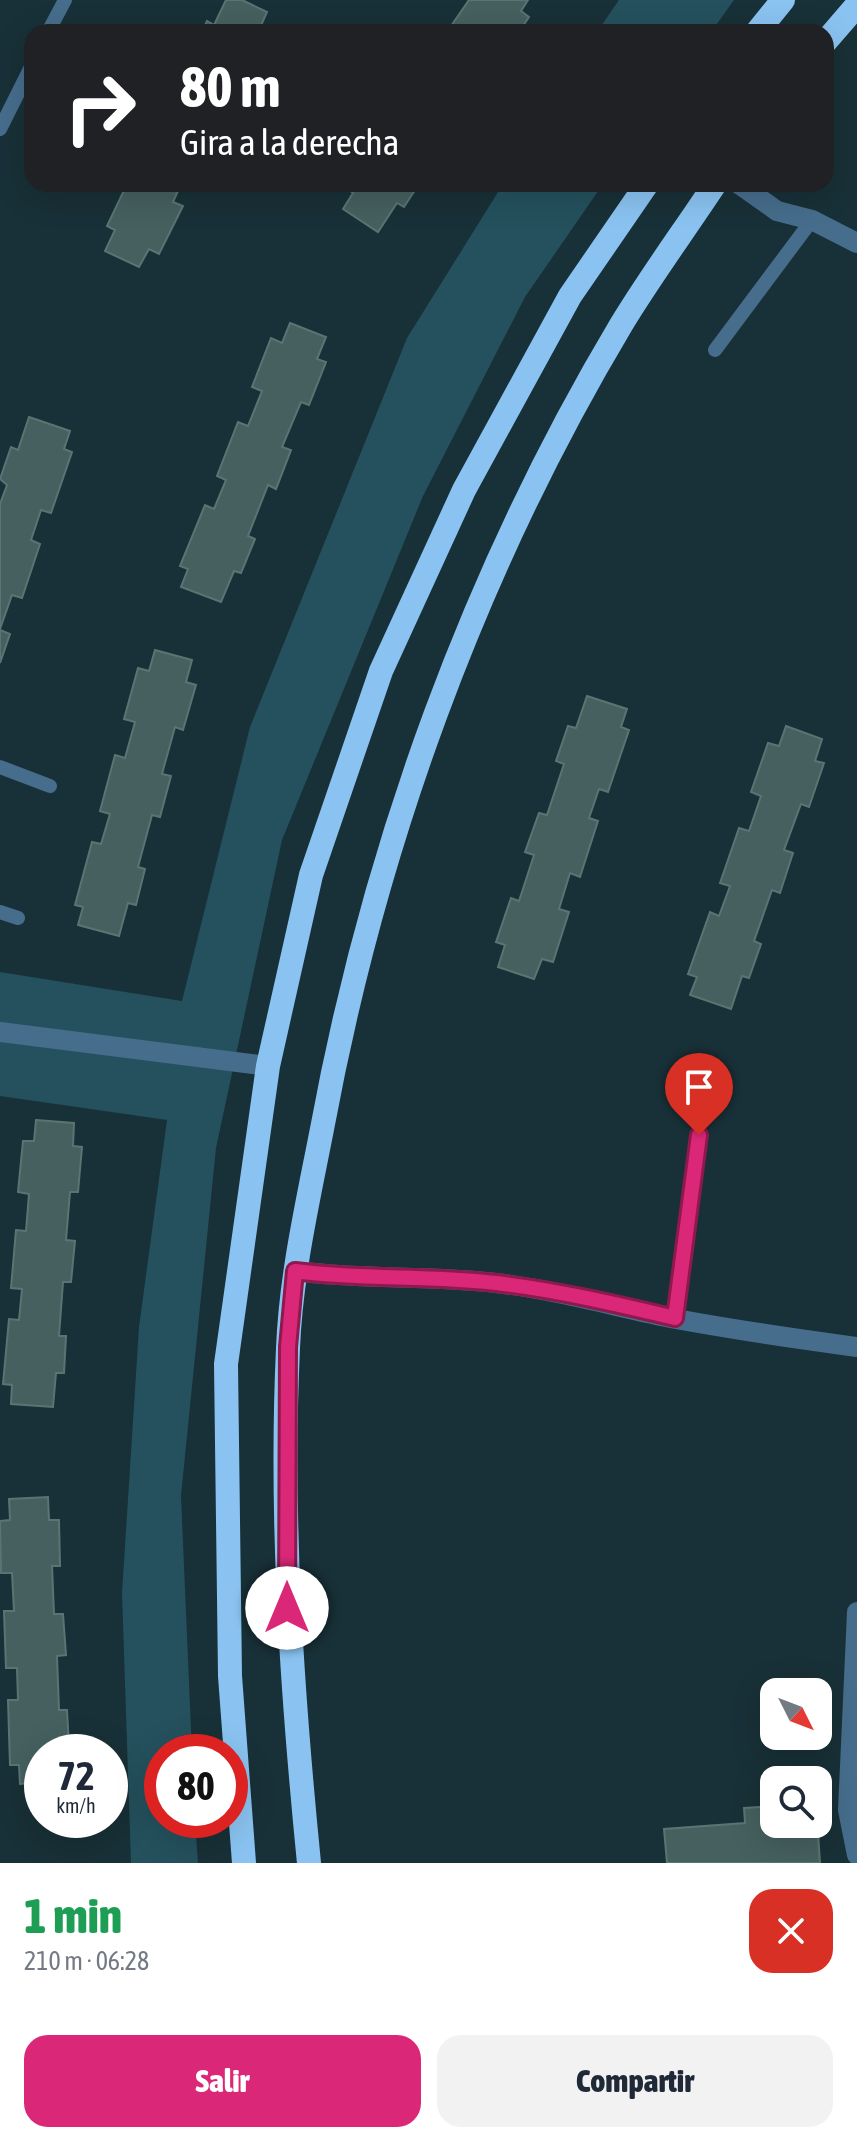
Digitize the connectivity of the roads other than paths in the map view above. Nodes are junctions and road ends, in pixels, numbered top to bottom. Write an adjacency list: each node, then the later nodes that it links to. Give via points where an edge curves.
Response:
1 (65, 0): 4 (lane)
2 (783, 0): 5 (highway)
3 (857, 5): 6 (highway)
4 (52, 24)
5 (764, 24)
6 (834, 32)
7 (24, 81): 8 (lane)
8 (0, 129)
9 (642, 192): 20 (highway, via 570,296 464,490 381,671 311,875)
10 (710, 192): 22 (highway, via 621,325 522,509 440,698 375,897 339,1039)
11 (750, 192): 12 (street, via 777,211)
12 (812, 220): 13 (street); 14 (lane)
13 (857, 243)
14 (715, 350)
15 (0, 767): 16 (lane)
16 (50, 786)
17 (0, 912): 18 (lane)
18 (18, 918)
19 (0, 1032): 20 (street)
20 (268, 1066): 27 (highway, via 226,1364 230,1676)
21 (699, 1135): 23 (lane)
22 (295, 1271): 23 (street, via 342,1278 391,1275 497,1283); 28 (highway, via 288,1347 287,1608)
23 (675, 1318): 24 (street)
24 (857, 1347)
25 (857, 1612): 26 (street, via 848,1810)
26 (857, 1855)
27 (244, 1863)
28 (309, 1863)

